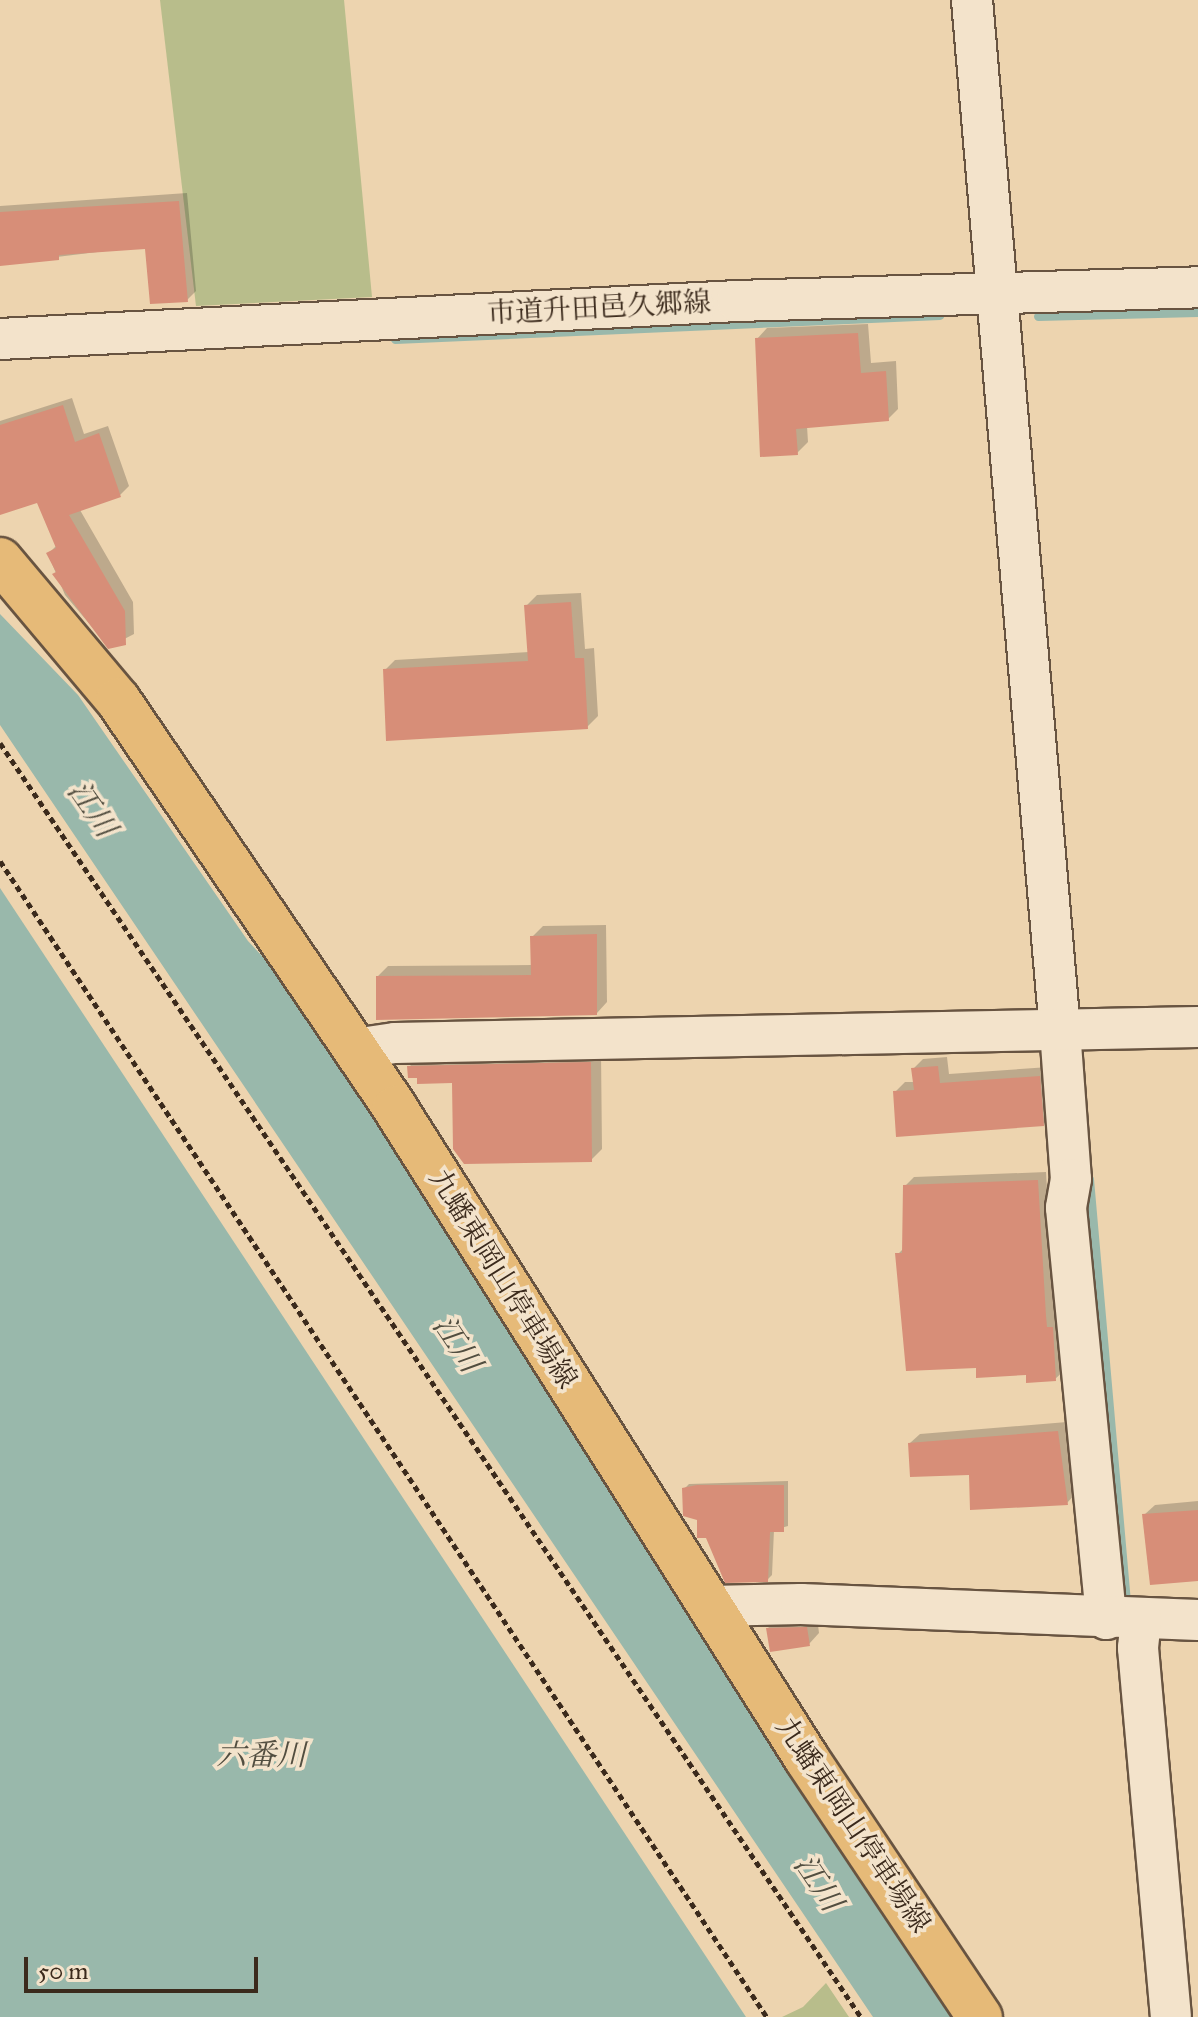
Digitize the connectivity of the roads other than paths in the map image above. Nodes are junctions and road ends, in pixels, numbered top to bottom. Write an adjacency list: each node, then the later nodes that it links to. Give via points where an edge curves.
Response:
1 (972, 0): 3 (street)
2 (1198, 287): 3 (street, 市道升田邑久郷線)
3 (1007, 293): 4 (street, 市道升田邑久郷線, via 737,301); 7 (street)
4 (0, 339)
5 (0, 560): 8 (main road, 九蟠東岡山停車場線, via 118,700)
6 (1198, 1027): 7 (street)
7 (1070, 1030): 8 (street, via 395,1043); 10 (street, via 1071,1179 1066,1208)
8 (354, 1049): 9 (main road, 九蟠東岡山停車場線)
9 (710, 1606): 10 (street, via 801,1604); 12 (main road, 九蟠東岡山停車場線)
10 (1125, 1619): 11 (street); 13 (street, via 1138,1648)
11 (1198, 1620)
12 (980, 2017)
13 (1171, 2017)

